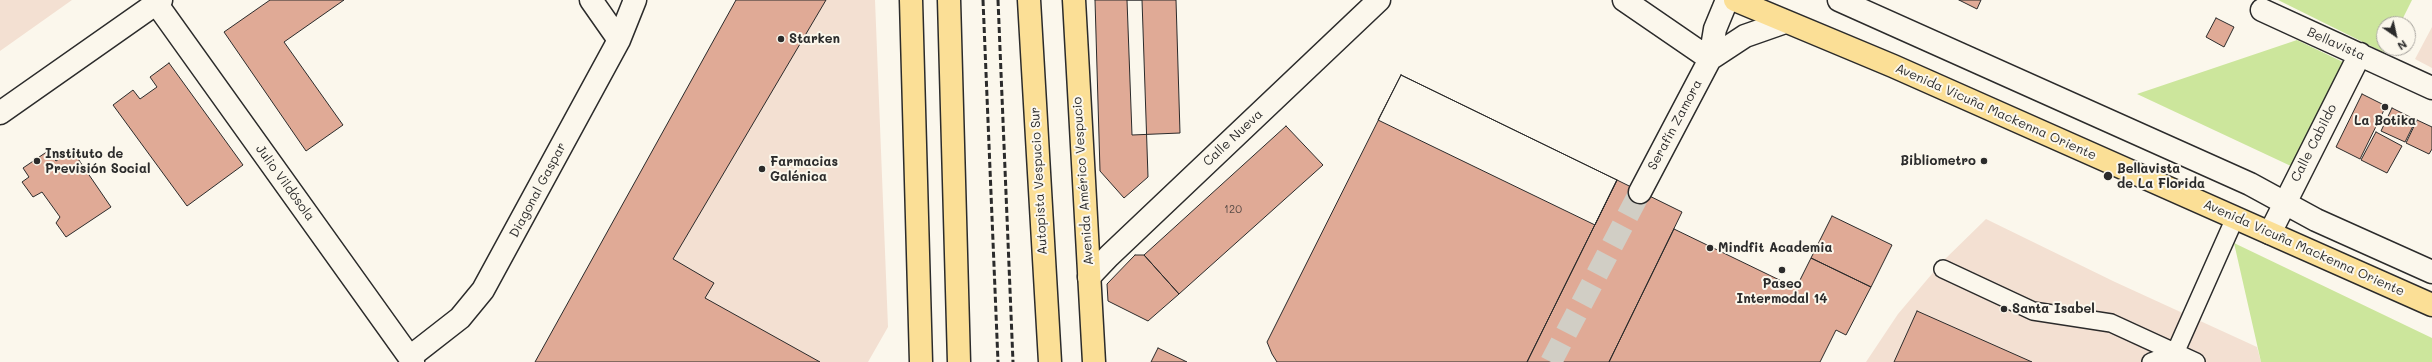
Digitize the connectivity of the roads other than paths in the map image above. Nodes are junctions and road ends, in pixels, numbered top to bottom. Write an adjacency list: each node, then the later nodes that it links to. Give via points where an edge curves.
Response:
1 (591, 0): 15 (street)
2 (635, 0): 15 (street, Diagonal Gaspar)
3 (911, 0): 30 (main road)
4 (949, 0): 31 (main road)
5 (1029, 0): 32 (main road, Autopista Vespucio Sur)
6 (1074, 0): 26 (main road, Avenida Américo Vespucio)
7 (1379, 0): 26 (street, Calle Nueva, via 1108,256)
8 (1624, 0): 17 (street)
9 (1727, 0): 17 (street, Serafín Zamora, via 1715,29)
10 (1735, 0): 14 (main road, Avenida Vicuña Mackenna Oriente)
11 (1839, 0): 21 (street, via 2250,184)
12 (159, 2): 19 (street); 29 (street, Julio Vildósola)
13 (2262, 10): 16 (street, Bellavista)
14 (1785, 22): 17 (street, via 1745,36); 22 (main road, Avenida Vicuña Mackenna Oriente, via 1893,66)
15 (619, 40): 29 (street, Diagonal Gaspar, via 483,290 460,318)
16 (2360, 54): 18 (street, Bellavista); 21 (street, Calle Cabildo)
17 (1710, 58): 20 (street, Serafín Zamora)
18 (2432, 88)
19 (0, 113)
20 (1640, 192)
21 (2283, 203): 23 (street, Calle Cabildo); 25 (street)
22 (2235, 218): 23 (main road, Avenida Vicuña Mackenna Oriente); 28 (street)
23 (2270, 233): 27 (main road, Avenida Vicuña Mackenna Oriente)
24 (1943, 270): 28 (street, via 2033,311 2111,322)
25 (2432, 272)
26 (1089, 277): 33 (main road, Avenida Américo Vespucio)
27 (2432, 305)
28 (2175, 353): 34 (street); 35 (street)
29 (412, 359)
30 (921, 362)
31 (959, 362)
32 (1050, 362)
33 (1094, 362)
34 (2151, 362)
35 (2196, 362)

